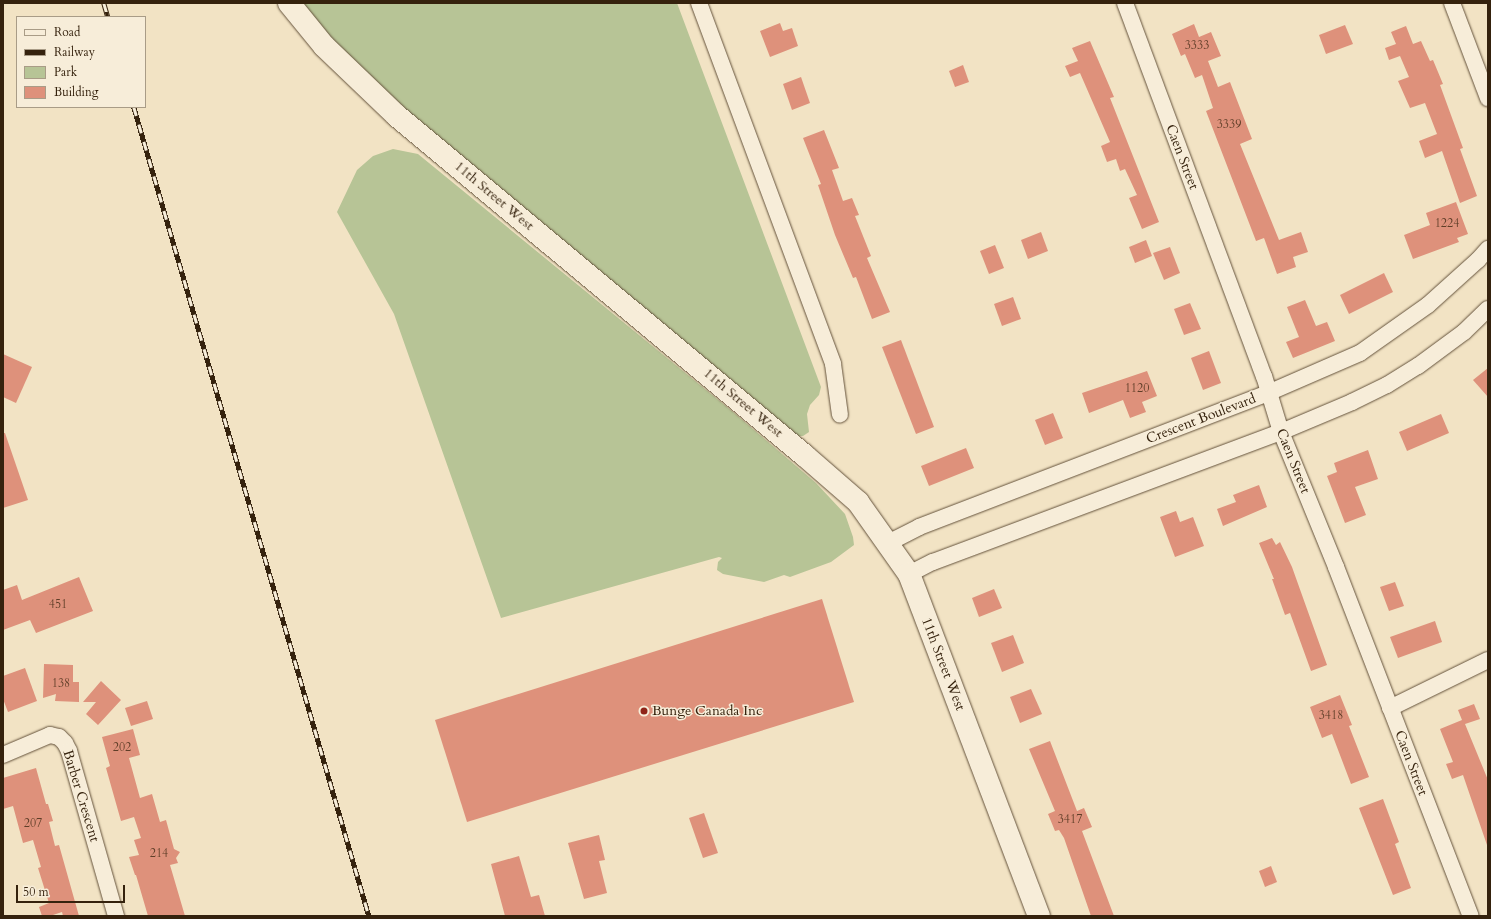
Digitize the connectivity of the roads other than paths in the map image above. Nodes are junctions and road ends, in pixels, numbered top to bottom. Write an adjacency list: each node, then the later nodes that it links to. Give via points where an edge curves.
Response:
1 (289, 3): 11 (main road, 11th Street West, via 324,46 397,116 828,475 858,502)
2 (698, 3): 9 (street, via 833,364)
3 (1125, 3): 8 (street, Caen Street, via 1264,376)
4 (1452, 3): 5 (street)
5 (1488, 98)
6 (1488, 249): 8 (street, Crescent Boulevard, via 1428,305 1360,353)
7 (1488, 309): 10 (street, via 1464,332 1393,381 1352,402)
8 (1268, 393): 10 (street, Caen Street); 11 (street, Crescent Boulevard, via 919,527)
9 (840, 415)
10 (1281, 432): 12 (street, via 933,562); 14 (street, Caen Street)
11 (888, 543): 12 (main road, 11th Street West)
12 (909, 574): 17 (main road, 11th Street West)
13 (1488, 660): 14 (street)
14 (1390, 708): 18 (street, Caen Street)
15 (3, 755): 16 (street, Barber Crescent, via 50,735 59,736 65,743)
16 (116, 916)
17 (1039, 916)
18 (1470, 916)

